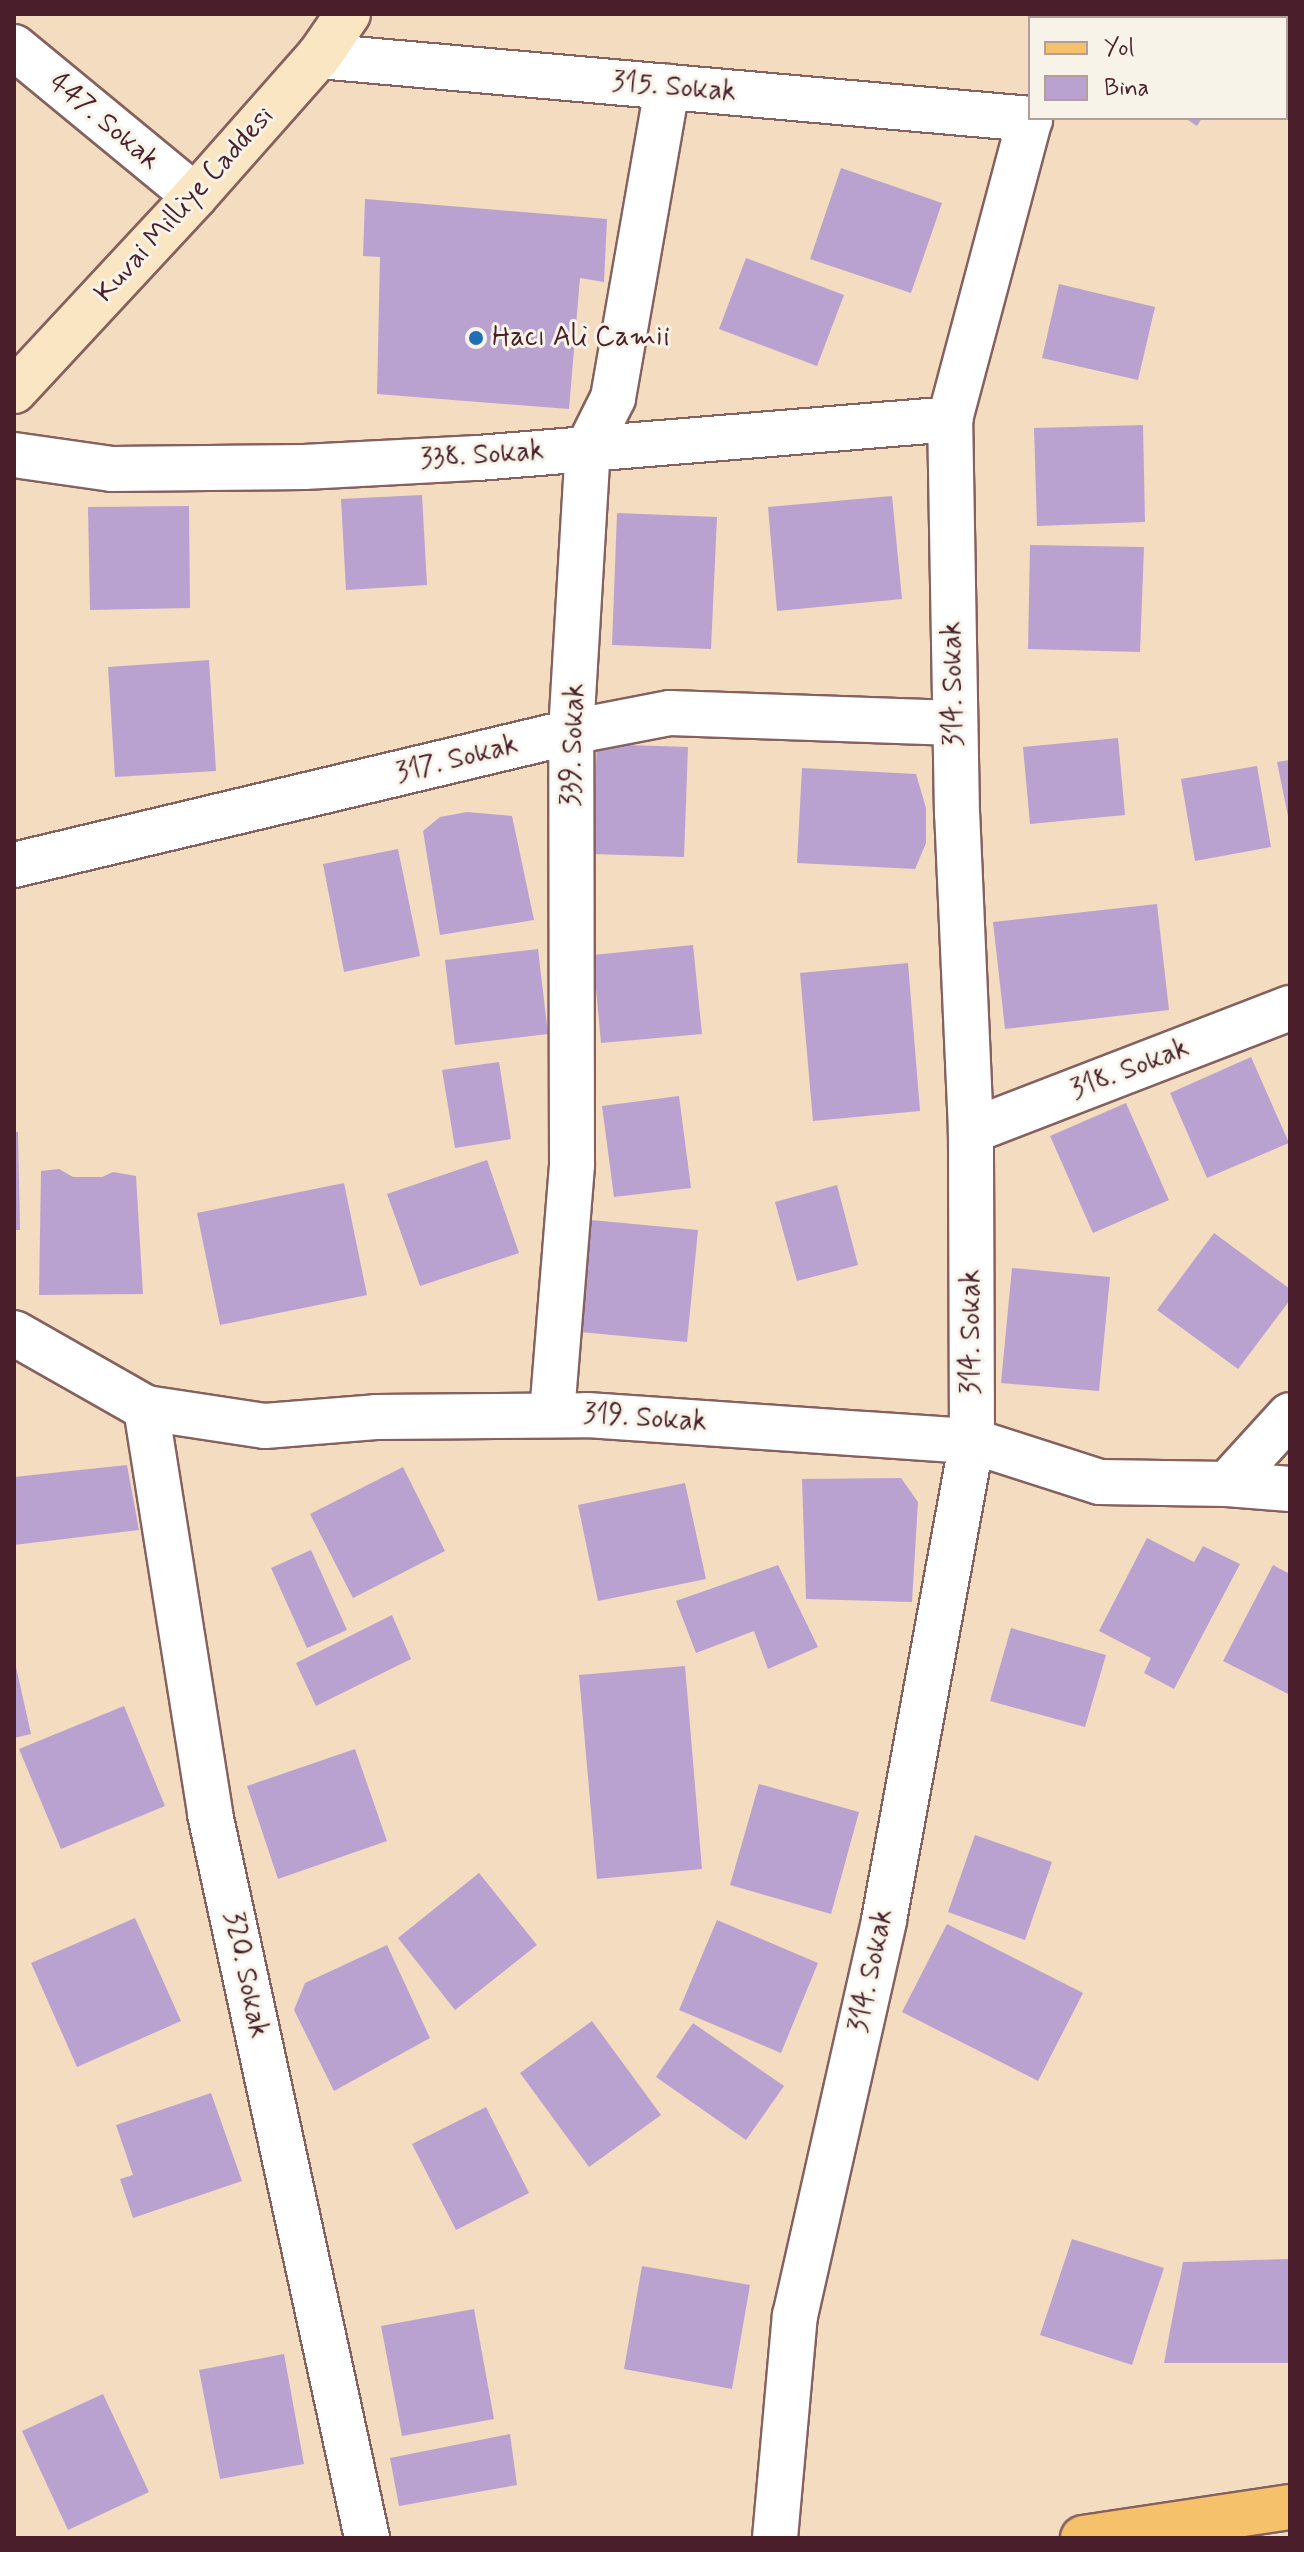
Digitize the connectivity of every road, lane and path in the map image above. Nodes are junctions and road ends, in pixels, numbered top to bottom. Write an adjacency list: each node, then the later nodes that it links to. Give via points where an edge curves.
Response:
1 (348, 14): 3 (street, Kuvai Milliye Caddesi)
2 (14, 47): 7 (street, 447. Sokak)
3 (319, 56): 4 (street, 315. Sokak); 7 (street, Kuvai Milliye Caddesi)
4 (667, 87): 5 (street, 315. Sokak); 10 (street, 339. Sokak, via 613,398)
5 (1028, 118)
6 (1029, 120): 9 (street, 314. Sokak)
7 (195, 196): 8 (street, Kuvai Milliye Caddesi)
8 (19, 378)
9 (950, 419): 10 (street, 338. Sokak); 12 (street, 314. Sokak)
10 (588, 448): 11 (street, 338. Sokak, via 288,467 112,469); 13 (street, 339. Sokak)
11 (14, 455)
12 (955, 723): 13 (street, 317. Sokak, via 670,713); 16 (street, 314. Sokak)
13 (571, 732): 14 (street, 317. Sokak); 19 (street, 339. Sokak, via 572,1164)
14 (14, 865)
15 (1290, 1008): 16 (street, 318. Sokak)
16 (971, 1131): 21 (street, 314. Sokak)
17 (14, 1333): 18 (street, 319. Sokak)
18 (146, 1408): 19 (street, 319. Sokak, via 265,1426 376,1417); 25 (street, 320. Sokak, via 210,1814)
19 (552, 1414): 21 (street, 319. Sokak)
20 (1290, 1415): 22 (street)
21 (972, 1441): 22 (street, 319. Sokak, via 1100,1482); 26 (street, 314. Sokak, via 884,1920 795,2316)
22 (1227, 1484): 23 (street, 319. Sokak)
23 (1290, 1489)
24 (1290, 2507): 27 (main road)
25 (367, 2538)
26 (775, 2538)
27 (1083, 2538)

